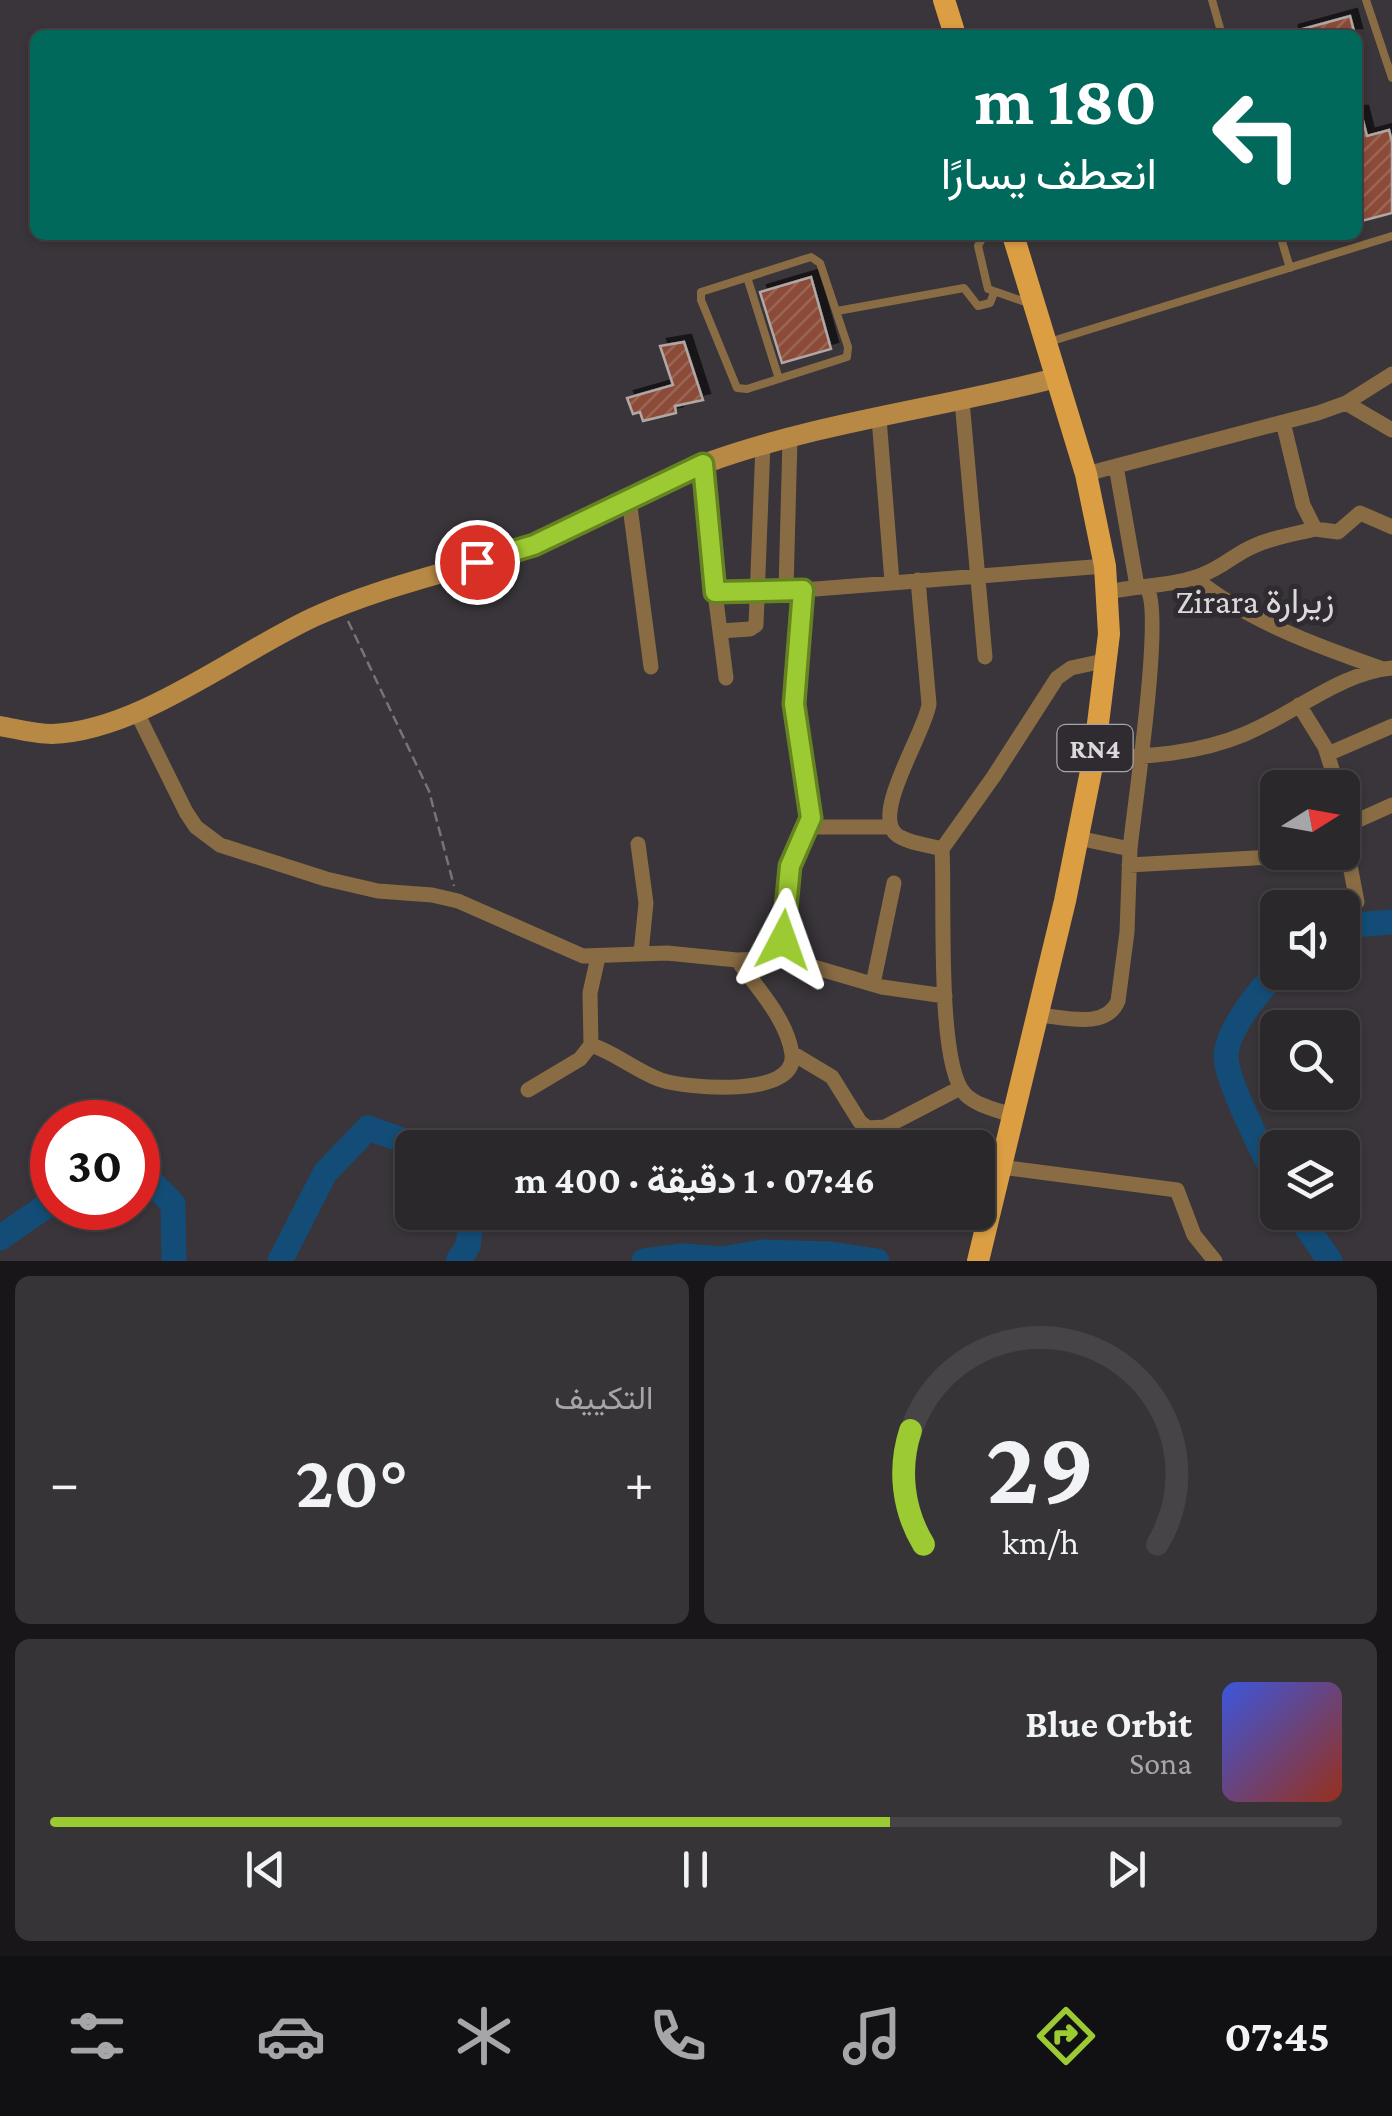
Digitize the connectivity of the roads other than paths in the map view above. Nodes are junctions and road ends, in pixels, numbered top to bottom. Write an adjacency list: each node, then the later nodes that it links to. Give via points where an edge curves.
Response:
1 (944, 0): 4 (main road)
2 (1212, 0): 5 (lane)
3 (1366, 0): 6 (lane)
4 (953, 30)
5 (1221, 30)
6 (1392, 78)
7 (1392, 236): 11 (lane)
8 (981, 240): 13 (lane)
9 (1014, 240): 14 (main road, RN4)
10 (1282, 240): 11 (lane)
11 (1290, 268): 16 (lane)
12 (747, 278): 15 (lane, via 816,258); 19 (lane); 19 (lane, via 701,292 701,300 736,388)
13 (994, 293): 14 (lane); 15 (lane, via 990,303 978,306 964,288)
14 (1034, 305): 16 (main road, RN4)
15 (837, 311): 19 (lane, via 848,356)
16 (1045, 343): 18 (main road, RN4)
17 (1392, 374): 21 (street)
18 (1056, 378): 20 (street); 29 (main road, RN4)
19 (779, 379)
20 (962, 402): 22 (street); 34 (street)
21 (1346, 403): 23 (street); 24 (street)
22 (880, 418): 25 (street); 37 (street)
23 (1283, 422): 28 (street); 32 (street)
24 (1392, 430)
25 (790, 438): 26 (street); 39 (street)
26 (763, 444): 27 (street); 41 (street)
27 (703, 464): 30 (street); 40 (street)
28 (1116, 466): 29 (street); 38 (street)
29 (1086, 474): 33 (main road, RN4)
30 (630, 500): 46 (street); 50 (street, via 534,545 341,606)
31 (1392, 527): 32 (street, via 1360,513 1338,532)
32 (1315, 529): 35 (street, via 1256,544)
33 (1105, 566): 34 (street); 42 (main road, RN4)
34 (980, 576): 36 (street); 44 (street)
35 (1195, 578): 38 (street); 47 (street, via 1224,601 1310,643)
36 (918, 580): 37 (street); 60 (street, via 929,704 895,788)
37 (892, 582): 39 (street)
38 (1142, 588): 42 (street); 55 (street, via 1153,608)
39 (795, 590): 41 (street); 59 (street, via 794,704)
40 (715, 592): 41 (street); 43 (street)
41 (758, 592): 43 (street, via 756,625)
42 (1108, 592): 45 (main road, RN4)
43 (720, 631): 48 (street)
44 (985, 657)
45 (1108, 660): 54 (main road, RN4); 63 (street, via 1070,668 1057,678)
46 (651, 668)
47 (1388, 668): 49 (street)
48 (726, 678)
49 (1299, 706): 53 (street); 55 (street, via 1225,741)
50 (136, 711): 51 (street, via 50,734); 69 (street, via 186,812 220,845 326,880 458,901 564,951)
51 (0, 726)
52 (1392, 726): 53 (street)
53 (1328, 754): 56 (street)
54 (1094, 756): 55 (street); 61 (main road, RN4)
55 (1140, 756): 65 (street)
56 (1333, 770)
57 (1391, 807): 58 (street)
58 (1360, 819)
59 (809, 827): 60 (street); 68 (street, via 790,866 782,950)
60 (890, 827): 63 (street)
61 (1078, 838): 65 (street); 73 (main road, RN4)
62 (638, 844): 67 (street, via 646,903)
63 (942, 849): 72 (street)
64 (1260, 855): 65 (street)
65 (1130, 857): 73 (street, via 1114,1011 1100,1019)
66 (894, 883): 71 (street)
67 (641, 953): 69 (street); 70 (street)
68 (776, 956): 70 (street); 71 (street)
69 (598, 957): 74 (street, via 590,994)
70 (737, 960): 75 (street, via 775,1012)
71 (872, 984): 72 (street)
72 (945, 996): 76 (street)
73 (1038, 1015): 78 (main road, RN4)
74 (591, 1045): 75 (street, via 658,1079 708,1089 756,1086 786,1071); 77 (street)
75 (792, 1054): 76 (street, via 832,1077 868,1128)
76 (960, 1088): 78 (street, via 974,1101)
77 (528, 1090)
78 (1014, 1116): 79 (main road, RN4)
79 (1001, 1166): 80 (main road, RN4); 81 (street, via 1177,1190 1194,1234)
80 (978, 1261)
81 (1215, 1261)

